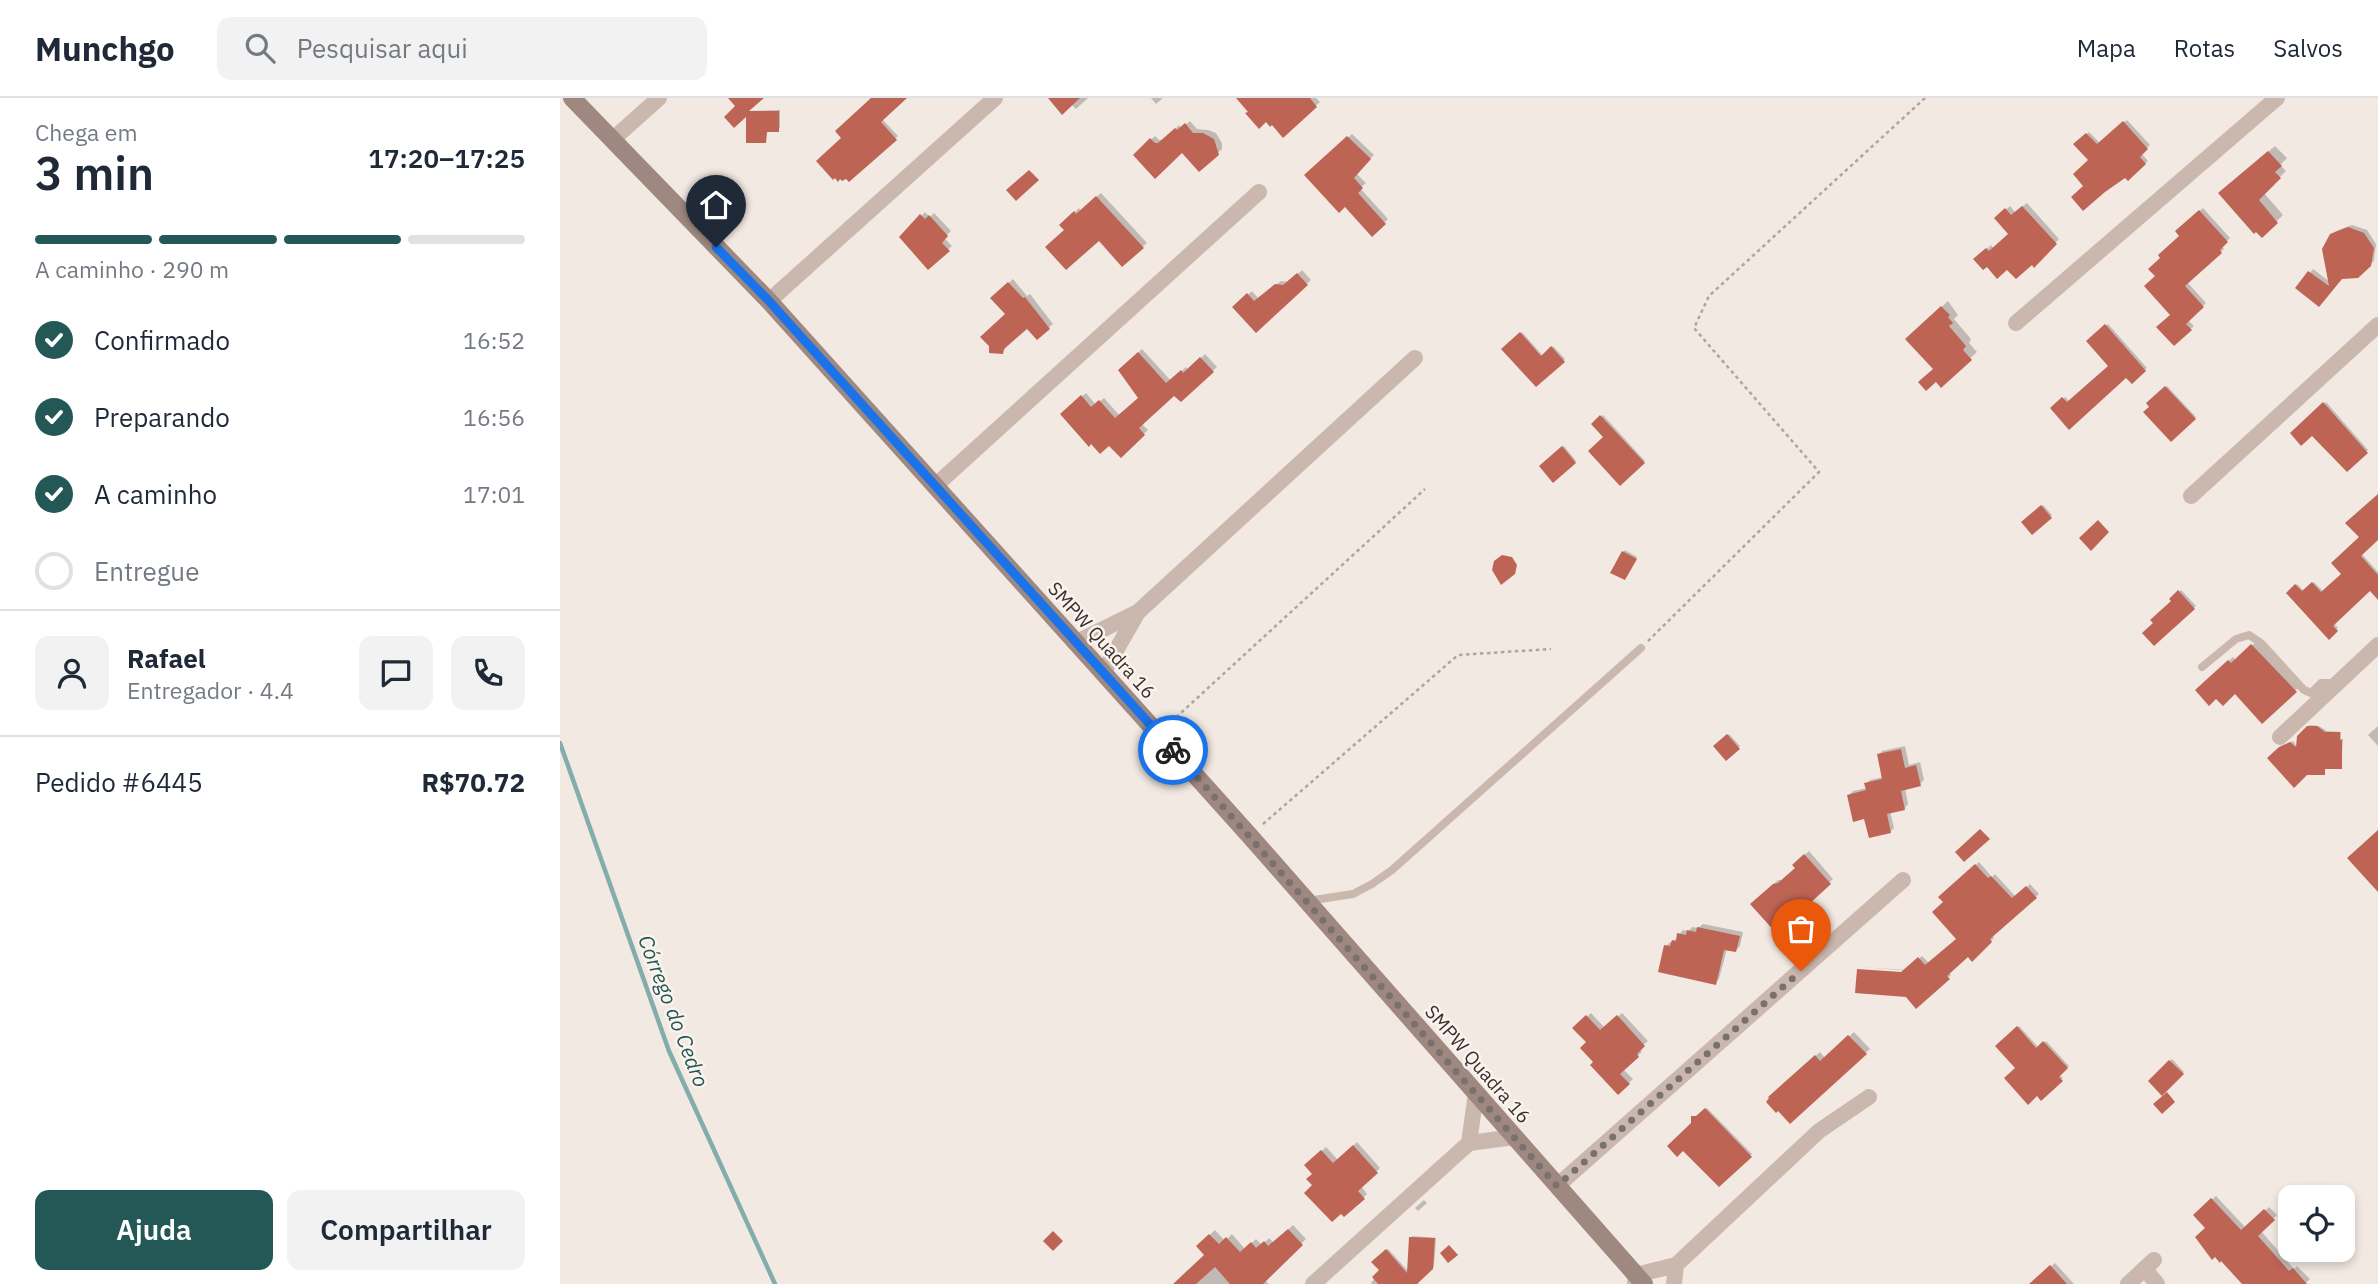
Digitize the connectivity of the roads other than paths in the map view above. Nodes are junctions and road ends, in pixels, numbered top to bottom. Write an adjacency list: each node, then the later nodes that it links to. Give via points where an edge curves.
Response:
1 (572, 98): 5 (street, SMPW Quadra 16)
2 (659, 98): 5 (street)
3 (995, 98): 7 (street)
4 (2277, 98): 8 (street)
5 (612, 140): 7 (street, SMPW Quadra 16)
6 (1259, 192): 11 (street)
7 (769, 301): 11 (street, SMPW Quadra 16)
8 (2016, 323)
9 (2378, 325): 12 (street)
10 (1415, 358): 13 (street)
11 (936, 486): 14 (street, SMPW Quadra 16)
12 (2191, 496)
13 (1138, 612): 14 (street); 18 (street)
14 (1075, 643): 18 (street, SMPW Quadra 16)
15 (2378, 645): 19 (street)
16 (1641, 648): 22 (lane, via 1392,870 1353,894)
17 (2202, 667): 19 (lane, via 2235,639 2249,635 2304,691 2311,693 2321,683)
18 (1103, 673): 22 (street, SMPW Quadra 16)
19 (2333, 686): 20 (street)
20 (2280, 737)
21 (1902, 880): 27 (street)
22 (1307, 901): 23 (street, SMPW Quadra 16)
23 (1476, 1093): 25 (street, SMPW Quadra 16); 26 (street)
24 (1869, 1097): 28 (street, via 1819,1131)
25 (1514, 1137): 26 (street); 27 (street, SMPW Quadra 16)
26 (1469, 1143): 30 (street)
27 (1557, 1186): 29 (street, SMPW Quadra 16)
28 (1676, 1265): 29 (street); 31 (street)
29 (1638, 1281)
30 (1313, 1284)
31 (1674, 1284)
32 (2128, 1284): 33 (street, via 2149,1264)
33 (2157, 1284)

